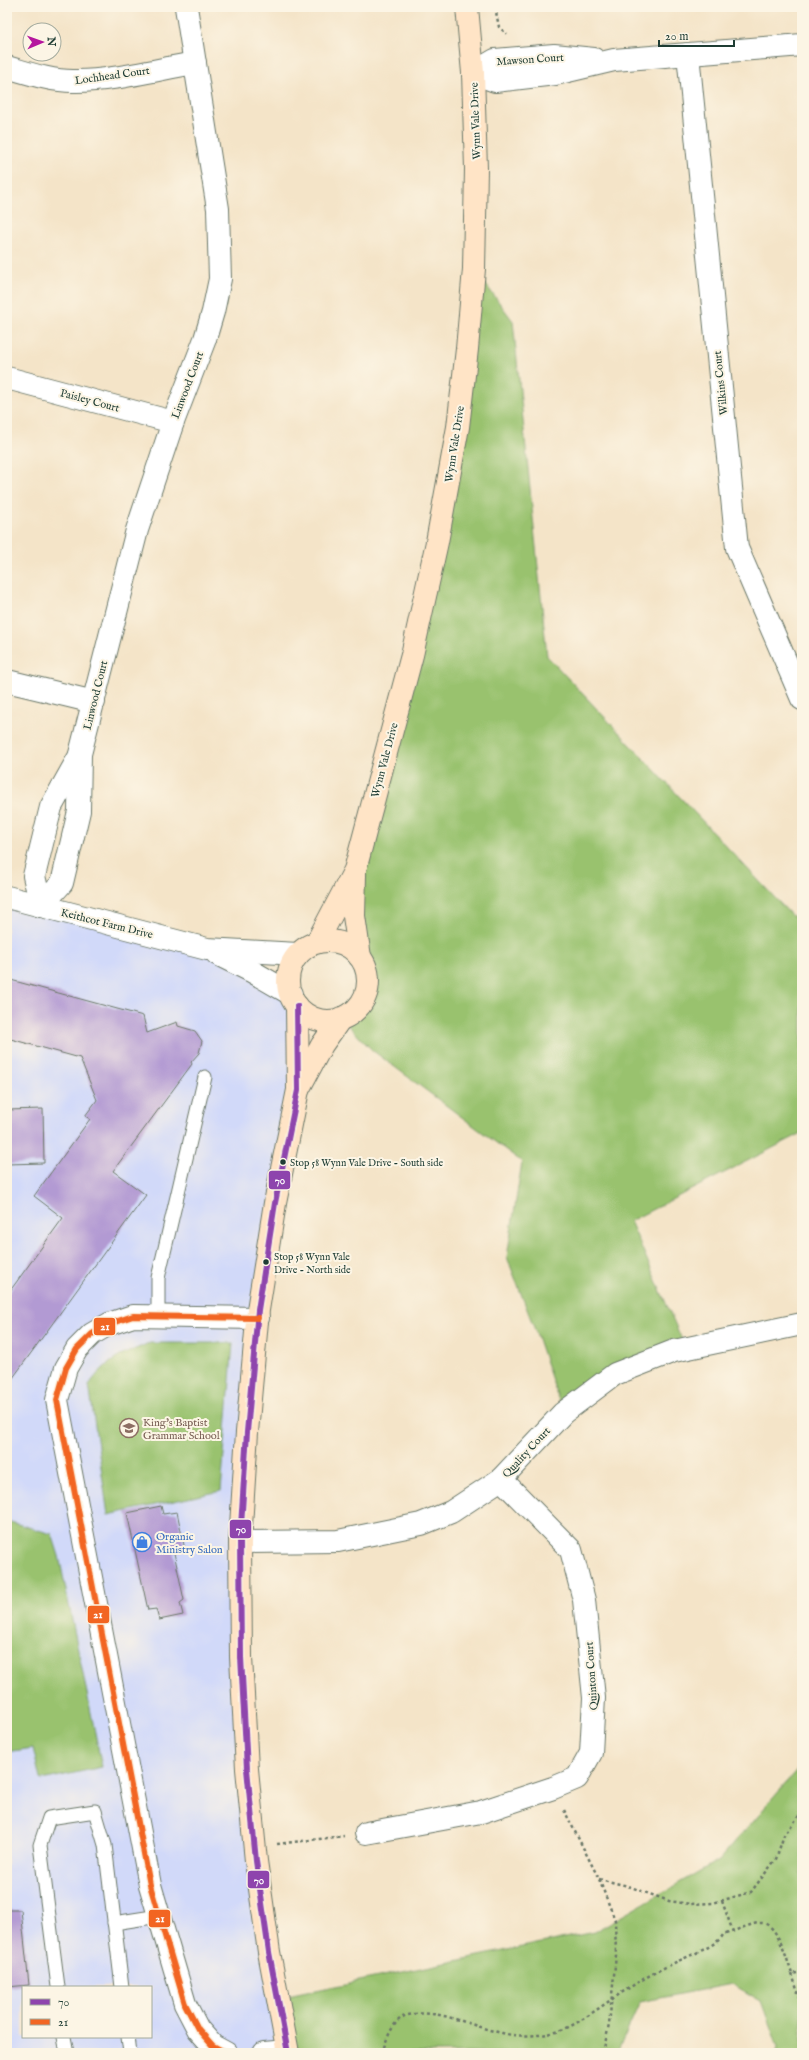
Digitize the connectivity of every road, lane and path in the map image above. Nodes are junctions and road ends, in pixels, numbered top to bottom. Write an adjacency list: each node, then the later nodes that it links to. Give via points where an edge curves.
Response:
1 (186, 7): 8 (street, Linwood Court)
2 (467, 7): 10 (main road, Wynn Vale Drive)
3 (495, 7): 6 (path, via 499,27 517,44)
4 (802, 45): 5 (street, Mawson Court)
5 (688, 54): 7 (street, Mawson Court); 14 (street, Wilkins Court, via 738,548)
6 (518, 58): 7 (street, Mawson Court, via 554,55); 10 (street, Mawson Court, via 495,60)
7 (614, 60): 10 (street, Mawson Court, via 556,74 495,81)
8 (195, 63): 9 (street, Lochhead Court, via 73,81); 12 (street, Linwood Court, via 218,209 220,279 205,339)
9 (7, 67)
10 (473, 73): 17 (main road, Wynn Vale Drive, via 476,169 474,269 458,427 437,542 412,655)
11 (7, 378): 12 (street, Paisley Court)
12 (173, 422): 15 (street, Linwood Court, via 137,530)
13 (7, 681): 15 (street)
14 (802, 699)
15 (94, 702): 16 (street, Linwood Court)
16 (80, 754): 19 (street, Linwood Court, via 79,811 62,883); 19 (street, Linwood Court, via 51,807 34,876)
17 (355, 870): 20 (main road, Wynn Vale Drive); 23 (main road, Wynn Vale Drive, via 354,916)
18 (7, 897): 19 (street, Keithcot Farm Drive)
19 (41, 906): 21 (street, Keithcot Farm Drive)
20 (317, 942): 22 (main road); 23 (main road, via 341,943)
21 (207, 949): 22 (street, Keithcot Farm Drive); 24 (street, Keithcot Farm Drive, via 253,972)
22 (298, 954): 24 (main road, via 289,973 288,984)
23 (360, 957): 25 (main road, via 368,976 368,987 359,1006)
24 (294, 1000): 25 (main road, via 302,1012 317,1019 325,1021); 27 (main road)
25 (341, 1018): 27 (main road, via 322,1045)
26 (205, 1077): 28 (lane, via 158,1278)
27 (298, 1090): 29 (main road, via 275,1203)
28 (158, 1316): 29 (street); 39 (street, via 133,1316 109,1324 92,1334 77,1349 66,1368 57,1400 150,1885)
29 (258, 1318): 32 (main road, via 246,1432)
30 (802, 1324): 31 (street, Quality Court, via 674,1351 615,1374 562,1413)
31 (501, 1479): 32 (street, Quality Court, via 451,1512 421,1524 338,1541); 33 (street, Quinton Court, via 571,1550 584,1600 594,1698 591,1753 576,1778)
32 (240, 1542): 36 (main road, via 241,1657 247,1769)
33 (553, 1788): 35 (street, Quinton Court, via 481,1812); 37 (path)
34 (802, 1812): 38 (path, via 784,1835 776,1859 751,1892)
35 (366, 1833): 36 (path)
36 (255, 1846): 50 (main road, via 269,1952)
37 (599, 1879): 38 (path, via 628,1886 669,1901 690,1904); 46 (path, via 615,1920 616,1955)
38 (722, 1900): 41 (path)
39 (159, 1916): 40 (lane); 53 (street, via 185,2004 198,2030 213,2046)
40 (114, 1923): 44 (lane, via 105,1845 95,1812 49,1818 40,1845); 45 (lane)
41 (733, 1932): 43 (path, via 760,1922 768,1924 775,1931); 46 (path, via 723,1935 710,1946 673,1963)
42 (802, 1972): 43 (path)
43 (792, 1974): 47 (path)
44 (58, 1986)
45 (122, 1986)
46 (611, 2000): 55 (path, via 582,2021 540,2036 502,2033 433,2014 406,2015 391,2028); 56 (path)
47 (802, 2005)
48 (64, 2038): 51 (lane)
49 (128, 2038): 52 (lane)
50 (288, 2052): 54 (street)
51 (66, 2053)
52 (130, 2053)
53 (226, 2053)
54 (264, 2053)
55 (382, 2053)
56 (603, 2053)

